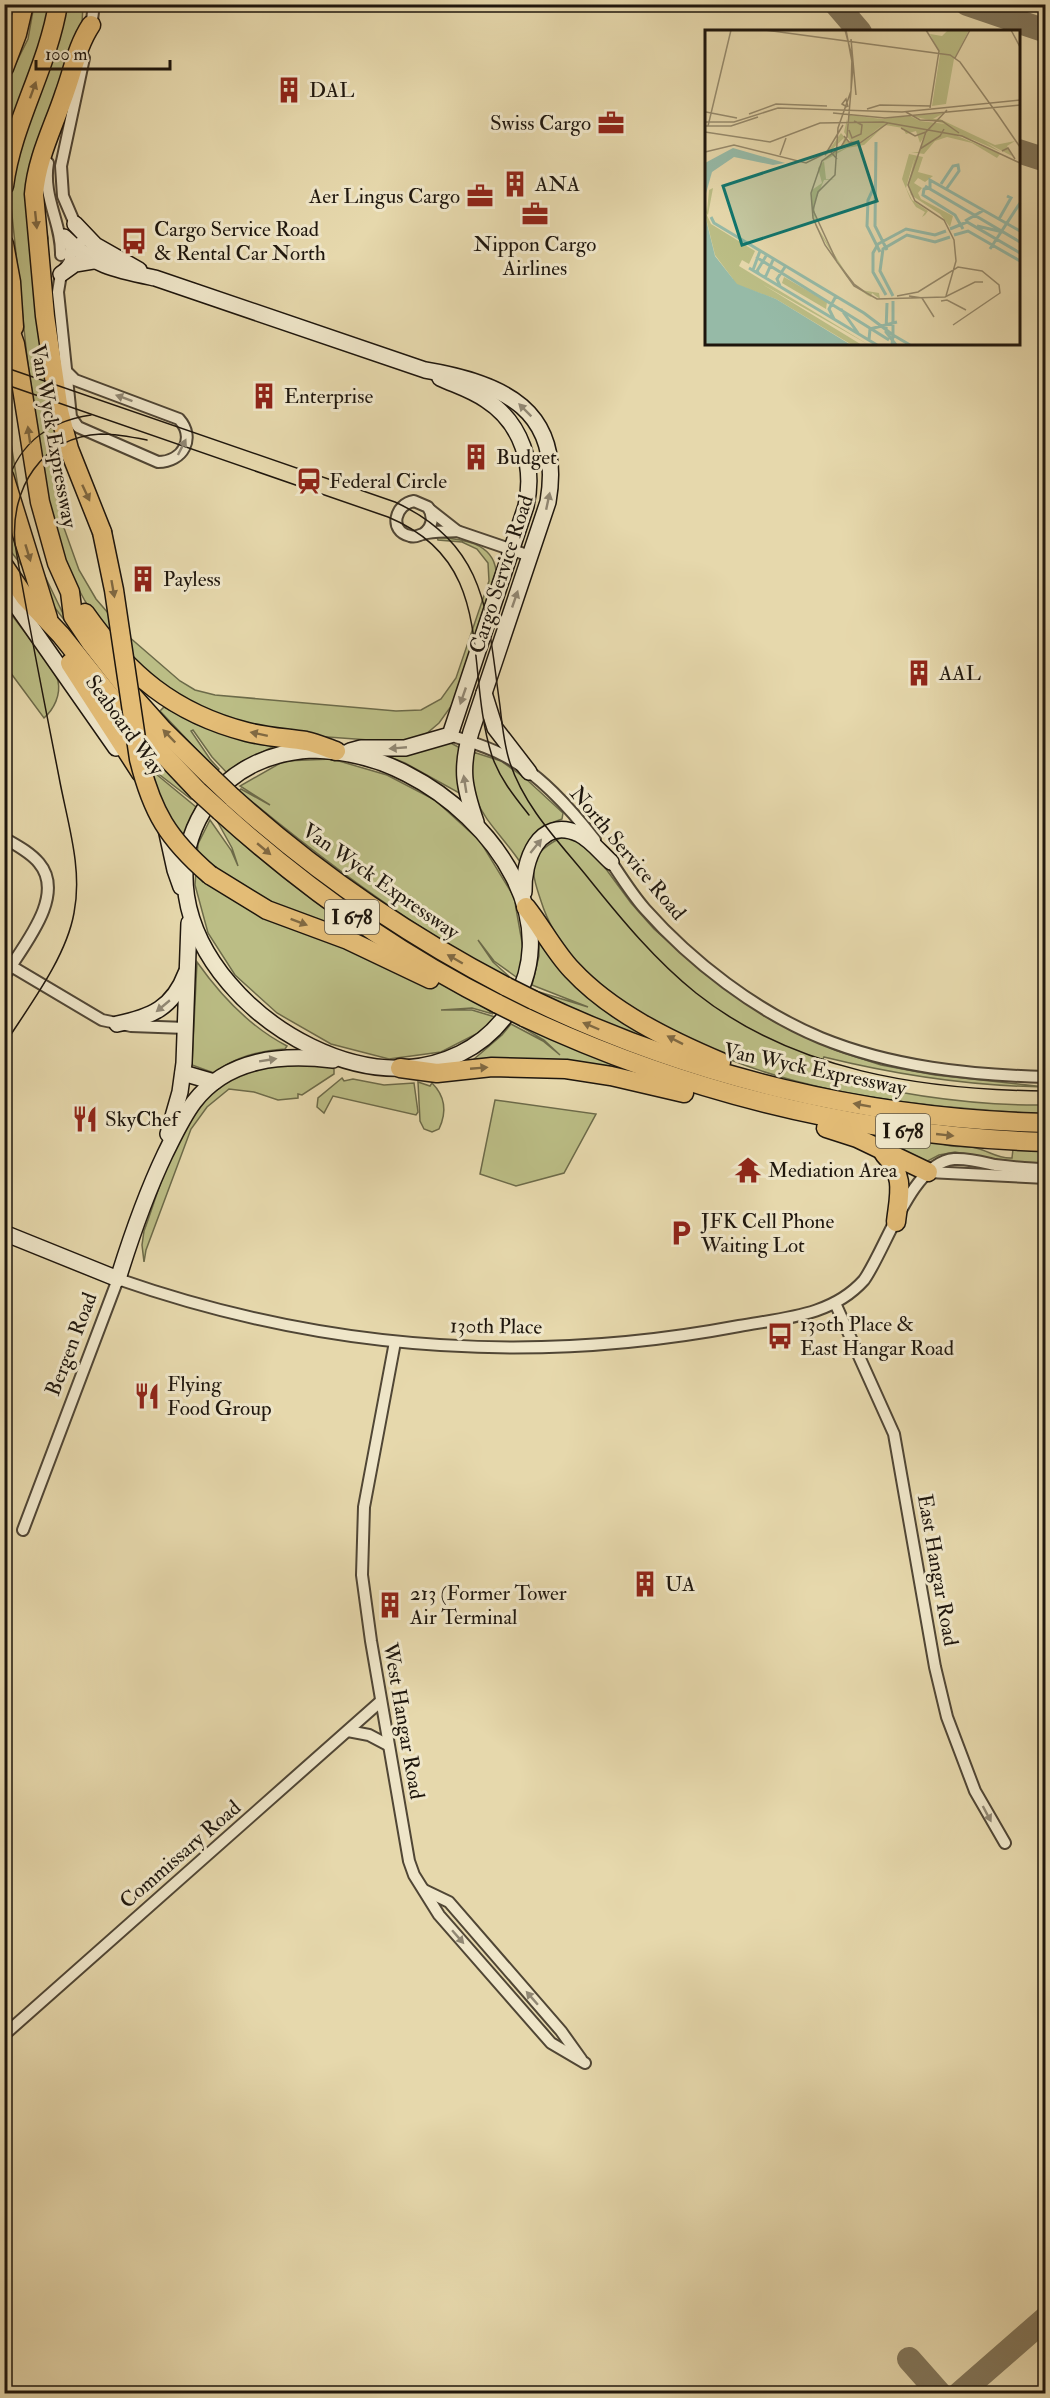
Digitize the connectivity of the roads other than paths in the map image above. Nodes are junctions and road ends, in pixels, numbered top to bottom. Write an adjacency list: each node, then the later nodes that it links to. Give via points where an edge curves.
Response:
1 (24, 4): 5 (highway)
2 (58, 4): 7 (highway, one-way to 2, via 14,144 50,42)
3 (94, 4): 4 (street, Cargo Service Road)
4 (91, 25): 6 (street, Cargo Service Road); 44 (highway, one-way to 44, bridge, via 81,40 38,165 35,202 45,316 59,411 69,449 102,532 139,759 152,805 184,850 210,875 267,910 348,940 439,984)
5 (4, 68)
6 (80, 76): 8 (street, Cargo Service Road, via 61,166 63,196); 9 (street, Cargo Service Road, via 57,130 46,173 47,192)
7 (4, 186)
8 (75, 224): 9 (street, Cargo Service Road)
9 (68, 242): 11 (street, Cargo Service Road); 12 (street, via 70,261); 13 (street, Cargo Service Road, via 101,249); 14 (street, via 55,274)
10 (4, 244): 16 (highway)
11 (93, 261): 12 (street, via 75,264); 13 (street, Cargo Service Road)
12 (60, 274): 14 (street)
13 (155, 278): 17 (street, Cargo Service Road)
14 (58, 292): 18 (street)
15 (4, 313): 16 (highway, Van Wyck Expressway / I 678)
16 (15, 344): 27 (highway, Van Wyck Expressway / I 678, one-way to 16, via 57,563 40,502)
17 (425, 370): 23 (street, Cargo Service Road, via 492,403 523,444 529,491); 24 (street, Cargo Service Road, one-way to 17, via 550,484 543,433 525,409 496,390 460,376)
18 (68, 373): 18 (street, one-way to 18, via 71,417 78,427 158,462 175,458 186,444 186,427 179,419 75,380)
19 (4, 477): 29 (highway, one-way to 29)
20 (429, 509): 21 (street); 22 (street, via 431,524); 22 (street, via 414,501 401,505 397,513 401,531 411,536)
21 (456, 531): 22 (street); 23 (street)
22 (423, 534)
23 (511, 550): 24 (street); 31 (street, Cargo Service Road, one-way to 31)
24 (530, 556): 30 (street, Cargo Service Road, one-way to 24)
25 (4, 566): 28 (highway, Van Wyck Expressway / I 678)
26 (4, 588): 35 (street, Seaboard Way)
27 (70, 592): 33 (highway, one-way to 27, via 307,741 262,735 190,712 154,688 113,651); 52 (highway, Van Wyck Expressway / I 678, one-way to 27, bridge, via 594,1028 428,944 360,899 232,796 163,730 110,669 73,616)
28 (25, 597): 29 (highway, Van Wyck Expressway / I 678); 35 (highway, via 140,771)
29 (48, 621): 44 (highway, Van Wyck Expressway / I 678, one-way to 44, bridge, via 132,723 219,811 338,907)
30 (484, 693): 32 (street, Cargo Service Road); 34 (street, via 495,728)
31 (450, 735): 32 (street, North Service Road); 33 (street, one-way to 33, via 405,748)
32 (468, 741): 34 (street, North Service Road, via 504,755); 36 (street, Cargo Service Road, one-way to 32, via 464,780)
33 (340, 752): 36 (street, via 413,777 447,798); 39 (street, via 304,751 272,757 249,767 223,786 203,812 190,842 185,866)
34 (530, 772): 38 (street, North Service Road, via 573,814)
35 (159, 812): 39 (street, Seaboard Way, via 178,881)
36 (477, 825): 40 (street, via 507,864)
37 (4, 838): 42 (street, via 35,858 47,878 49,894 44,910)
38 (610, 862): 40 (street, one-way to 38, via 524,870 528,858 536,844 551,833 581,835); 50 (street, North Service Road, via 644,908 689,952 744,994 801,1028 837,1044 905,1063 985,1074)
39 (188, 902): 41 (street, Bergen Road); 47 (street, via 210,958 246,1001 298,1040)
40 (525, 904): 48 (street, via 530,933 528,963 521,989 506,1015 483,1039 457,1056); 52 (highway, one-way to 40, via 692,1049 615,1005 571,969)
41 (189, 965): 45 (street, one-way to 45, via 180,987 165,1005 150,1016); 46 (street, Bergen Road)
42 (11, 966): 43 (street); 45 (street, via 93,1017)
43 (4, 977)
44 (476, 993): 53 (highway, Van Wyck Expressway / I 678, bridge, via 631,1063)
45 (117, 1024): 46 (street)
46 (186, 1028): 49 (street, Bergen Road)
47 (344, 1059): 48 (street); 51 (street, Bergen Road, one-way to 47, via 264,1060)
48 (400, 1068): 53 (highway, one-way to 53, via 437,1073 492,1067 566,1069 718,1102)
49 (183, 1073): 51 (street); 58 (street, Bergen Road)
50 (1046, 1077)
51 (214, 1082): 58 (street, Bergen Road, via 190,1107)
52 (786, 1090): 54 (highway, Van Wyck Expressway / I 678, one-way to 52, via 930,1115)
53 (755, 1102): 55 (highway, Van Wyck Expressway / I 678, one-way to 55, via 890,1129); 56 (highway)
54 (1046, 1123)
55 (1046, 1142)
56 (878, 1149): 59 (highway); 61 (highway, via 898,1174)
57 (1046, 1169): 59 (street, via 959,1159 941,1162)
58 (157, 1171): 63 (street, Bergen Road)
59 (928, 1172): 60 (street); 61 (street, 130th Place)
60 (1046, 1178)
61 (896, 1222): 64 (street, 130th Place, via 864,1280)
62 (4, 1233): 63 (street, 130th Place)
63 (118, 1279): 65 (street, 130th Place, via 247,1317); 66 (street, Bergen Road)
64 (835, 1303): 65 (street, 130th Place, via 817,1311 755,1324 617,1344 516,1348); 70 (street, East Hangar Road, one-way to 70, via 894,1434 938,1683 952,1732 972,1783)
65 (395, 1342): 67 (street, West Hangar Road, via 362,1526 364,1599)
66 (23, 1530)
67 (381, 1701): 68 (street, Commissary Road); 69 (street, West Hangar Road)
68 (348, 1731): 69 (street, via 369,1735); 72 (street, Commissary Road)
69 (388, 1745): 71 (street, West Hangar Road, via 409,1861)
70 (1005, 1843)
71 (423, 1890): 71 (street, West Hangar Road, one-way to 71, via 439,1915 551,2043 585,2063 449,1902)
72 (4, 2035)

